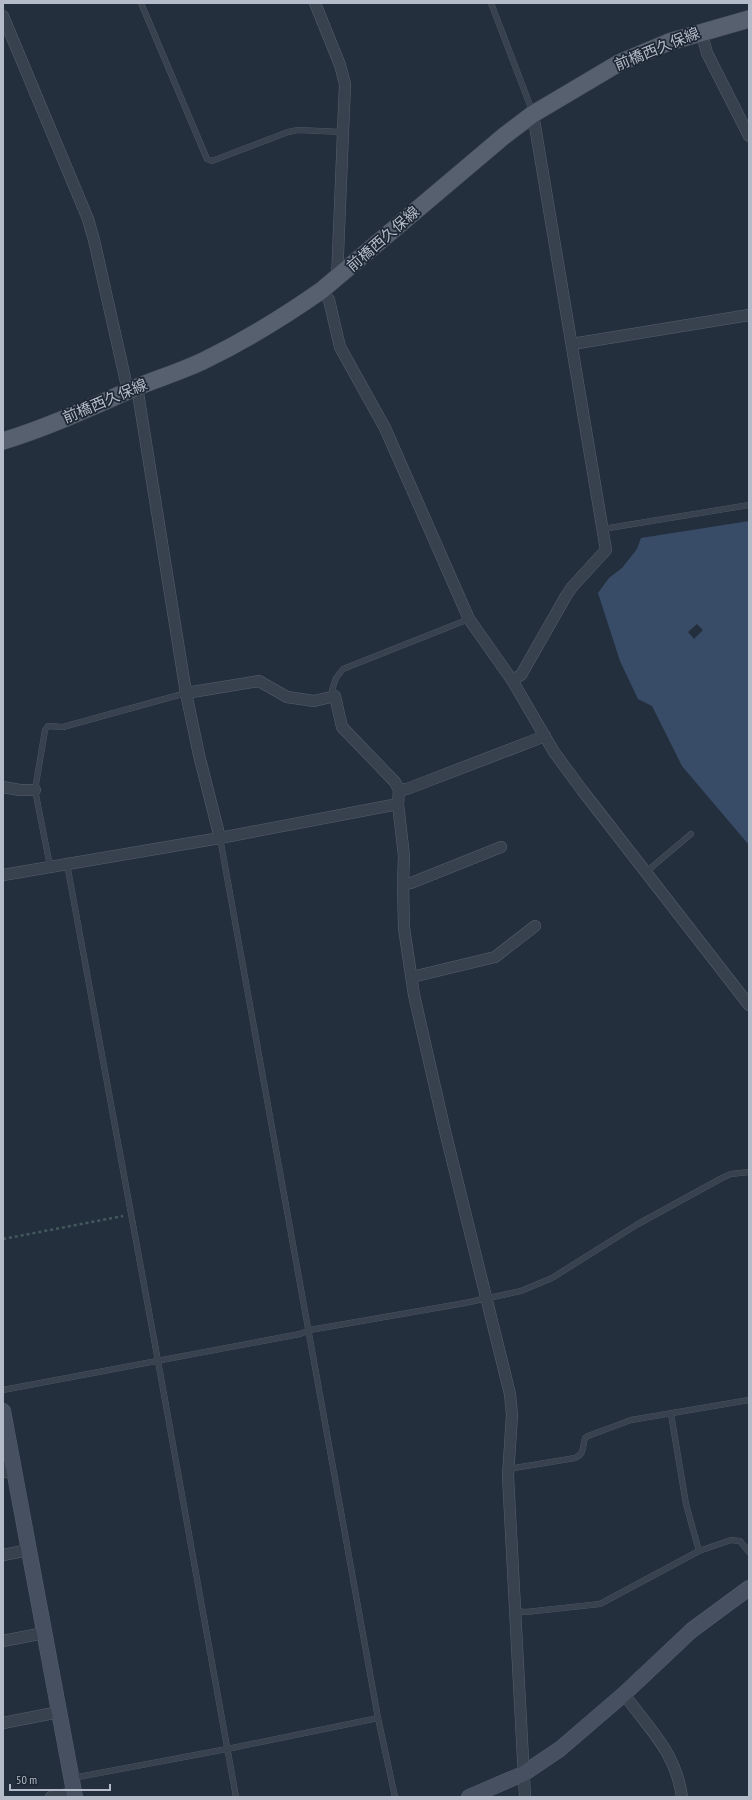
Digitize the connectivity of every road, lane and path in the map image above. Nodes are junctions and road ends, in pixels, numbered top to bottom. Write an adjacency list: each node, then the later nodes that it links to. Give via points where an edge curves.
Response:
1 (141, 3): 8 (lane, via 207,159 212,160 288,132)
2 (315, 3): 8 (street, via 344,76)
3 (491, 3): 7 (lane)
4 (3, 16): 14 (street, via 88,219)
5 (749, 19): 6 (main road, 前橋西久保線)
6 (701, 31): 7 (main road, 前橋西久保線, via 619,62); 9 (street, via 707,54)
7 (533, 114): 10 (main road, 前橋西久保線); 13 (street)
8 (342, 132): 10 (street)
9 (749, 136)
10 (337, 279): 11 (main road, 前橋西久保線)
11 (322, 290): 14 (main road, 前橋西久保線, via 295,310 204,360); 18 (street, via 329,300 340,347 385,428)
12 (749, 315): 13 (street)
13 (572, 344): 17 (street)
14 (132, 389): 15 (main road, 前橋西久保線, via 34,432); 20 (street)
15 (3, 441)
16 (749, 505): 17 (lane)
17 (603, 529): 19 (street, via 606,550 572,586 521,675)
18 (469, 618): 19 (street); 21 (lane, via 343,669 336,678 332,690)
19 (512, 680): 22 (street)
20 (186, 693): 21 (street, via 259,681 287,697 314,701); 24 (lane, via 63,727 48,726 45,730); 28 (street, via 198,755)
21 (335, 696): 25 (street, via 342,727 395,782)
22 (545, 736): 25 (street); 32 (street, via 582,790)
23 (3, 787): 24 (street)
24 (35, 790): 31 (lane)
25 (399, 790): 26 (street)
26 (398, 804): 28 (street); 34 (street, via 404,856)
27 (691, 834): 32 (lane)
28 (220, 838): 30 (street); 42 (lane)
29 (501, 847): 34 (street)
30 (67, 864): 31 (street); 39 (lane)
31 (50, 866): 33 (street)
32 (646, 872): 37 (street)
33 (3, 875)
34 (403, 885): 36 (street, via 404,928)
35 (536, 926): 36 (street, via 495,957)
36 (412, 977): 41 (street, via 414,995)
37 (749, 1005)
38 (749, 1172): 41 (lane, via 722,1178 638,1224 552,1278 521,1291)
39 (131, 1215): 40 (path); 43 (lane)
40 (3, 1239)
41 (486, 1298): 42 (lane); 48 (street, via 510,1394 512,1415)
42 (310, 1330): 43 (lane); 60 (lane)
43 (158, 1361): 44 (lane); 62 (lane)
44 (3, 1390)
45 (749, 1400): 47 (lane)
46 (3, 1411): 49 (street)
47 (671, 1414): 48 (lane, via 631,1420 588,1436 585,1438 581,1455 575,1458); 51 (lane, via 686,1504)
48 (508, 1469): 55 (street)
49 (9, 1471): 50 (street)
50 (29, 1550): 53 (street); 56 (street)
51 (699, 1551): 52 (lane, via 735,1540 740,1541); 55 (lane, via 600,1604)
52 (749, 1552)
53 (3, 1555)
54 (749, 1588): 58 (street, via 692,1630)
55 (515, 1611): 63 (street)
56 (44, 1633): 57 (street); 59 (street)
57 (3, 1641)
58 (624, 1694): 63 (street, via 560,1749); 70 (street, via 672,1760)
59 (59, 1712): 61 (street); 64 (street)
60 (378, 1718): 62 (lane); 67 (lane)
61 (3, 1723)
62 (227, 1749): 64 (lane); 66 (lane)
63 (524, 1774): 68 (street); 69 (street)
64 (73, 1789): 65 (street)
65 (51, 1797)
66 (236, 1797)
67 (395, 1797)
68 (469, 1797)
69 (525, 1797)
70 (682, 1797)

